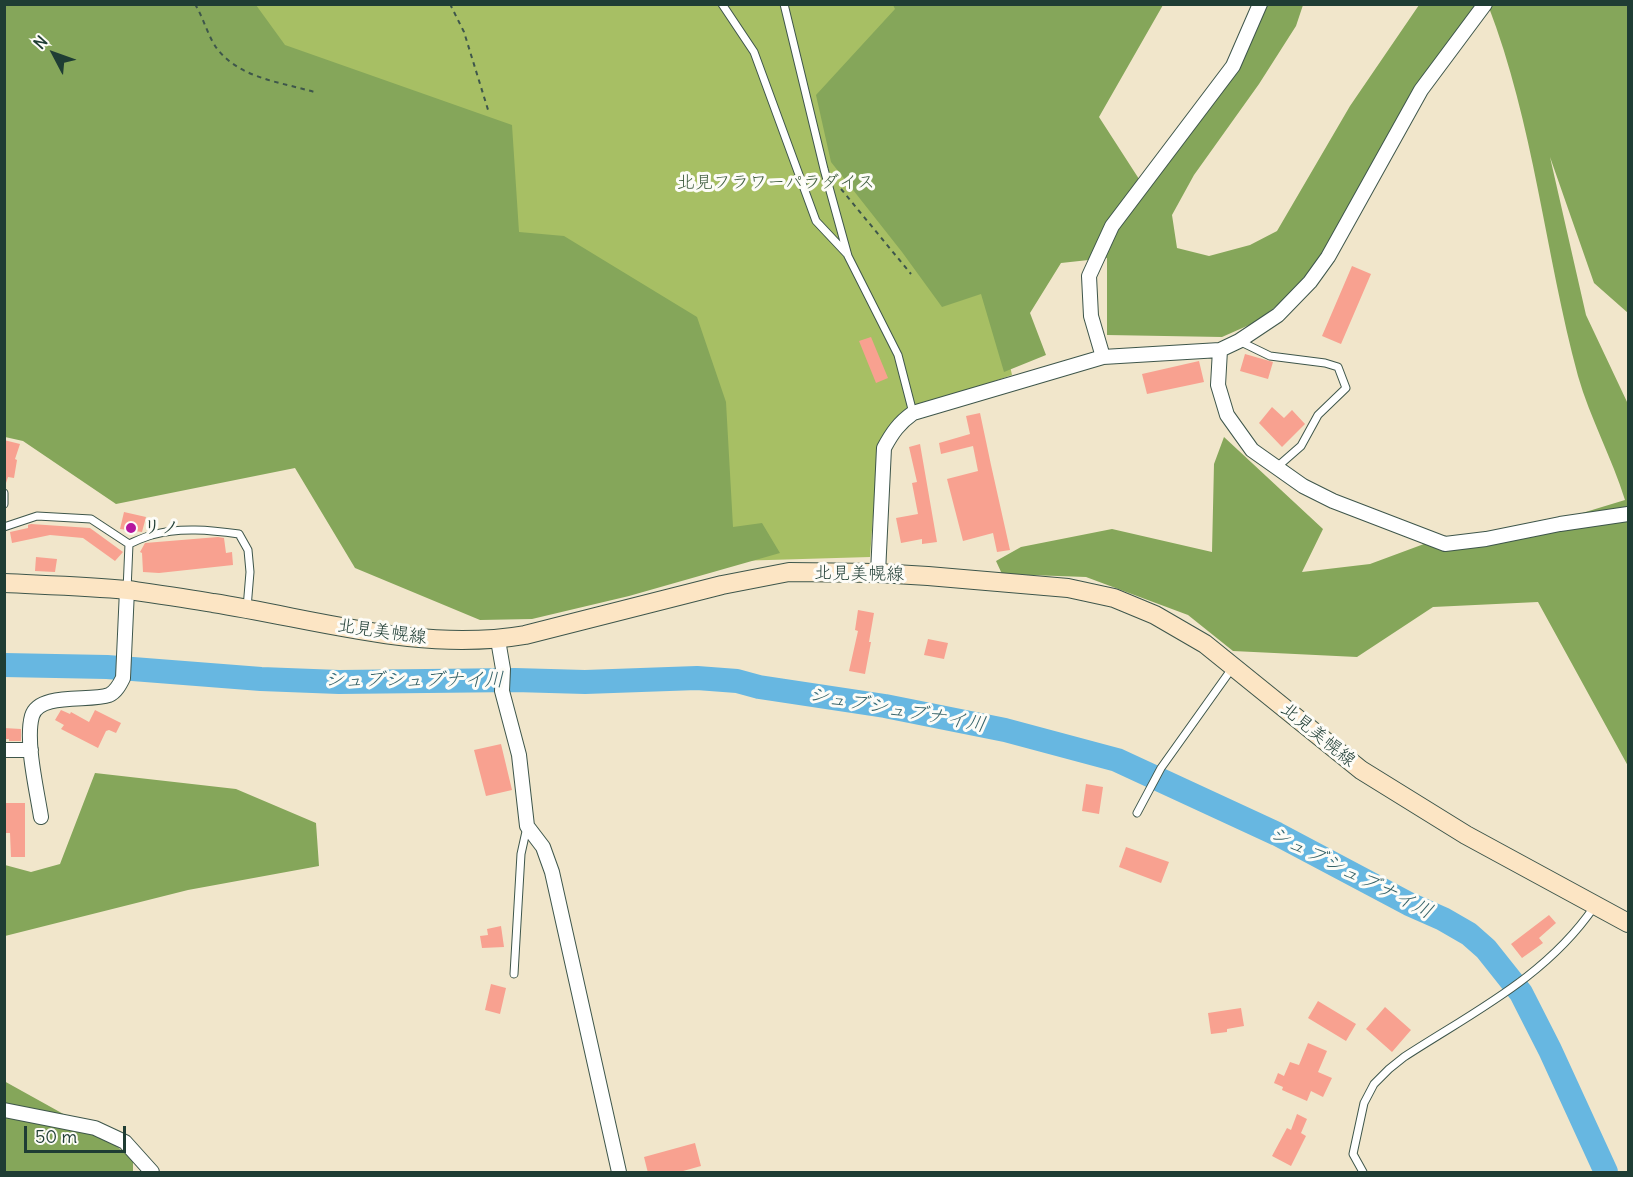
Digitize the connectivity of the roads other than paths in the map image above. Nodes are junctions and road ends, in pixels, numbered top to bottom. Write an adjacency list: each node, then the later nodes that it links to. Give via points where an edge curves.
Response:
1 (722, 4): 5 (lane, via 754,52 816,221)
2 (784, 4): 5 (lane)
3 (1260, 4): 8 (street, via 1233,66 1112,226 1089,276 1091,316)
4 (1485, 4): 6 (street, via 1421,90 1310,282 1278,315)
5 (849, 256): 9 (lane, via 898,355)
6 (1239, 341): 7 (street); 10 (lane, via 1270,356 1338,368 1346,388 1318,415 1301,446)
7 (1220, 350): 8 (street); 10 (street, via 1218,385 1227,415 1252,450)
8 (1103, 357): 9 (street)
9 (913, 413): 16 (street, via 897,426 884,448)
10 (1276, 467): 13 (street, via 1333,501 1445,543)
11 (4, 493): 12 (lane)
12 (4, 504)
13 (1629, 514)
14 (4, 527): 15 (lane, via 37,516 91,519)
15 (129, 544): 18 (lane); 19 (lane, via 152,534 180,531 239,534 248,550)
16 (878, 573): 20 (main road, 北見美幌線, via 789,572); 21 (main road, 北見美幌線, via 1068,588 1114,598 1155,615 1205,644)
17 (4, 583): 18 (main road, 北見美幌線)
18 (127, 590): 19 (main road, 北見美幌線); 23 (street, via 123,678 118,688 108,695 47,702 37,708 32,716)
19 (246, 609): 20 (main road, 北見美幌線, via 429,640)
20 (498, 640): 26 (street, via 502,691 519,755)
21 (1234, 667): 24 (lane, via 1161,768); 27 (main road, 北見美幌線, via 1361,770 1466,835)
22 (4, 750): 23 (street)
23 (31, 750): 25 (street)
24 (1137, 813)
25 (41, 817)
26 (527, 826): 29 (lane, via 521,854); 32 (street, via 543,848 552,872)
27 (1595, 905): 28 (main road, 北見美幌線); 33 (lane, via 1561,947 1530,976 1404,1057 1374,1084 1364,1103 1353,1154)
28 (1629, 922)
29 (514, 974)
30 (4, 1110): 31 (street, via 96,1128 125,1142)
31 (152, 1173)
32 (619, 1173)
33 (1363, 1173)

